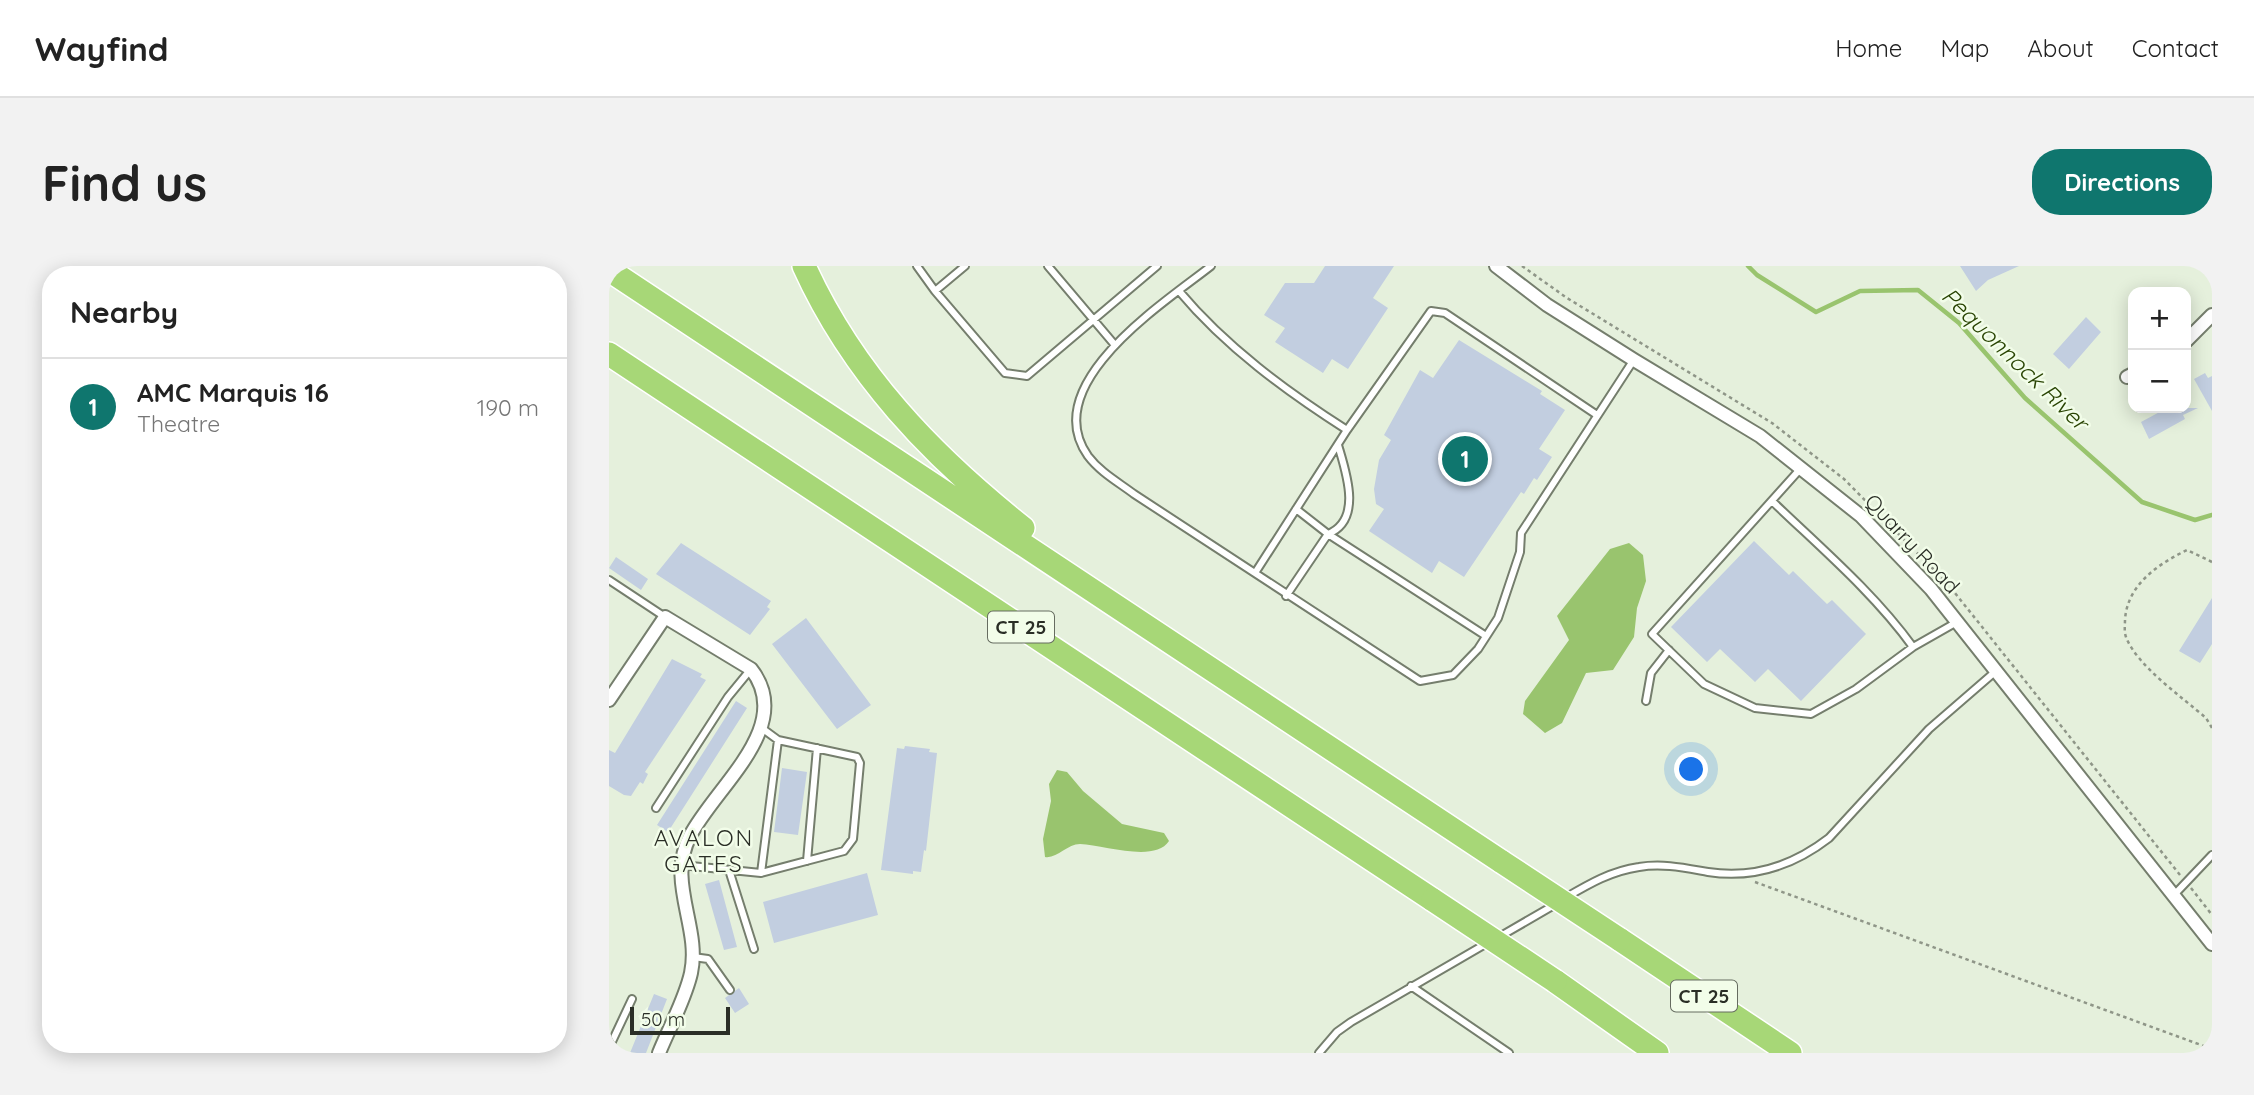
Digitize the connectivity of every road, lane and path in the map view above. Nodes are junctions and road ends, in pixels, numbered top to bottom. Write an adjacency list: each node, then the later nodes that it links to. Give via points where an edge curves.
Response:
1 (804, 266): 32 (highway, via 854,355 915,433 982,496)
2 (916, 266): 9 (lane)
3 (965, 266): 9 (lane)
4 (1048, 266): 12 (lane)
5 (1157, 266): 12 (lane)
6 (1211, 266): 10 (lane)
7 (1496, 266): 16 (street, Quarry Road)
8 (609, 270): 32 (highway, CT 25)
9 (935, 291): 12 (lane, via 1005,373 1027,376)
10 (1179, 291): 14 (lane); 19 (lane, via 1231,345)
11 (2212, 316): 13 (street)
12 (1093, 319): 14 (lane)
13 (2191, 336)
14 (1114, 344): 27 (lane, via 1082,390 1076,419 1088,455 1134,494)
15 (609, 354): 22 (highway, CT 25)
16 (1634, 360): 18 (lane); 21 (street, Quarry Road)
17 (609, 372): 22 (highway)
18 (1597, 415): 19 (lane, via 1445,313 1431,311); 33 (lane, via 1521,533 1510,586)
19 (1347, 430): 20 (lane)
20 (1338, 445): 24 (lane); 25 (lane, via 1349,494 1346,519)
21 (1803, 467): 23 (lane); 31 (street, Quarry Road, via 1869,524)
22 (807, 485): 63 (highway, CT 25, bridge, via 1556,981)
23 (1773, 502): 34 (lane, via 1879,606); 35 (lane, via 1652,634)
24 (1296, 509): 25 (lane); 27 (lane)
25 (1328, 534): 29 (lane); 33 (lane)
26 (2212, 562): 40 (path, via 2187,550 2164,561 2137,585 2126,612 2125,636 2147,666)
27 (1255, 573): 29 (lane)
28 (609, 580): 30 (lane)
29 (1286, 596): 33 (lane, via 1420,681 1453,675)
30 (665, 617): 36 (street); 38 (street)
31 (1957, 622): 34 (lane); 37 (street, Quarry Road)
32 (1143, 624): 64 (highway, CT 25, bridge)
33 (1486, 636)
34 (1913, 647): 35 (lane, via 1856,689 1811,714 1755,708 1704,684)
35 (1669, 650): 39 (lane, via 1651,673)
36 (751, 669): 41 (street, via 759,678 767,705); 44 (lane)
37 (1996, 670): 50 (lane, via 1937,720 1819,845 1789,863); 51 (street, Quarry Road)
38 (609, 700)
39 (1646, 701)
40 (2212, 728)
41 (763, 729): 42 (lane); 47 (street, via 689,837)
42 (778, 740): 43 (lane); 49 (lane)
43 (817, 748): 46 (lane); 46 (lane, via 857,757 860,763 853,839 844,851)
44 (656, 808)
45 (2212, 855): 51 (lane)
46 (807, 861): 49 (lane)
47 (681, 865): 48 (lane); 54 (street)
48 (729, 870): 49 (lane); 53 (lane)
49 (761, 873)
50 (1731, 874): 55 (lane, via 1661,866 1606,874); 59 (path)
51 (2174, 895): 52 (street, Quarry Road)
52 (2212, 944)
53 (754, 949)
54 (691, 957): 56 (lane, via 708,959); 60 (street, via 691,973)
55 (1411, 986): 61 (lane, via 1344,1027); 62 (lane)
56 (730, 990)
57 (632, 999): 58 (lane)
58 (609, 1048)
59 (2212, 1049)
60 (659, 1053)
61 (1319, 1053)
62 (1509, 1053)
63 (1657, 1053)
64 (1790, 1053)

